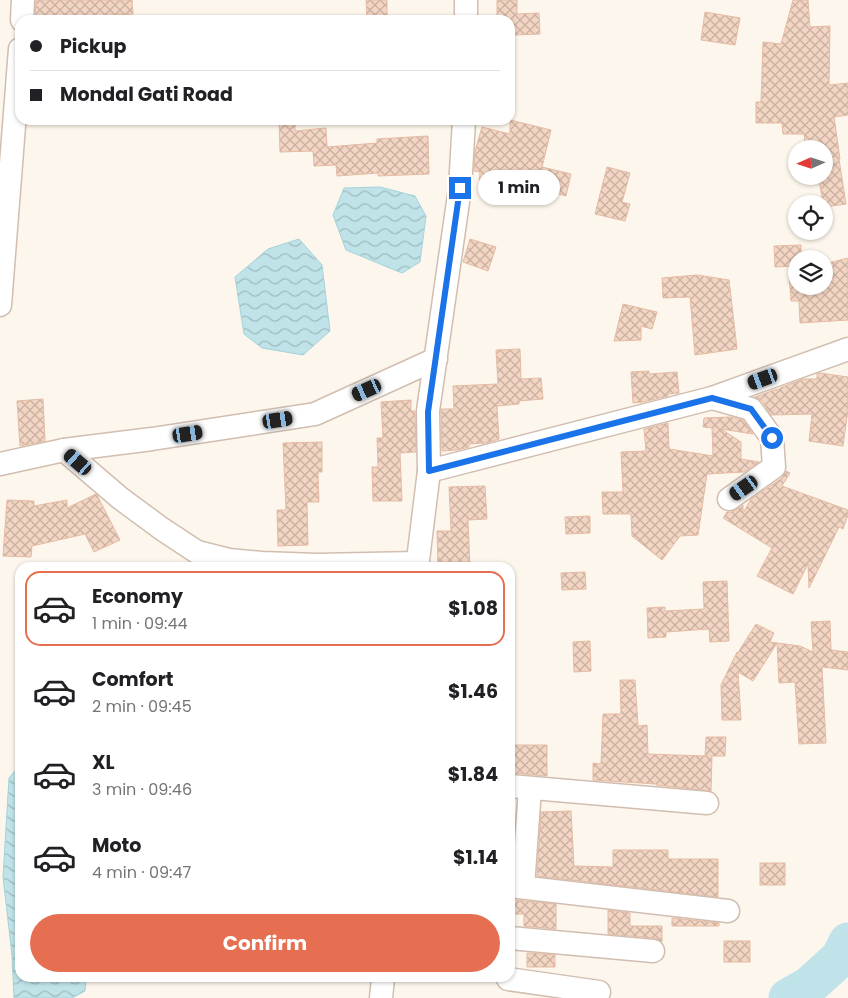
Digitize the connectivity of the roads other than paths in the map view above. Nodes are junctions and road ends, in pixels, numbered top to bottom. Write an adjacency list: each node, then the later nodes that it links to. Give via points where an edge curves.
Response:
1 (23, 0): 3 (street)
2 (466, 0): 4 (street)
3 (22, 15)
4 (466, 15)
5 (15, 89): 7 (street)
6 (464, 125): 10 (street, via 460,188)
7 (6, 160): 8 (street)
8 (0, 305)
9 (848, 349): 11 (street)
10 (436, 359): 12 (street, via 315,414); 14 (street, via 428,412)
11 (712, 398): 14 (street); 15 (street, via 751,409 772,438 774,467)
12 (64, 450): 13 (street); 16 (street, via 120,498 197,552)
13 (0, 464)
14 (429, 471): 17 (street)
15 (728, 498)
16 (251, 562)
17 (418, 562)
18 (520, 787): 19 (street); 20 (street)
19 (707, 803)
20 (516, 888): 21 (street)
21 (728, 911)
22 (515, 938): 23 (street)
23 (653, 951)
24 (515, 980): 26 (street)
25 (383, 982): 27 (street)
26 (599, 992)
27 (381, 998)

